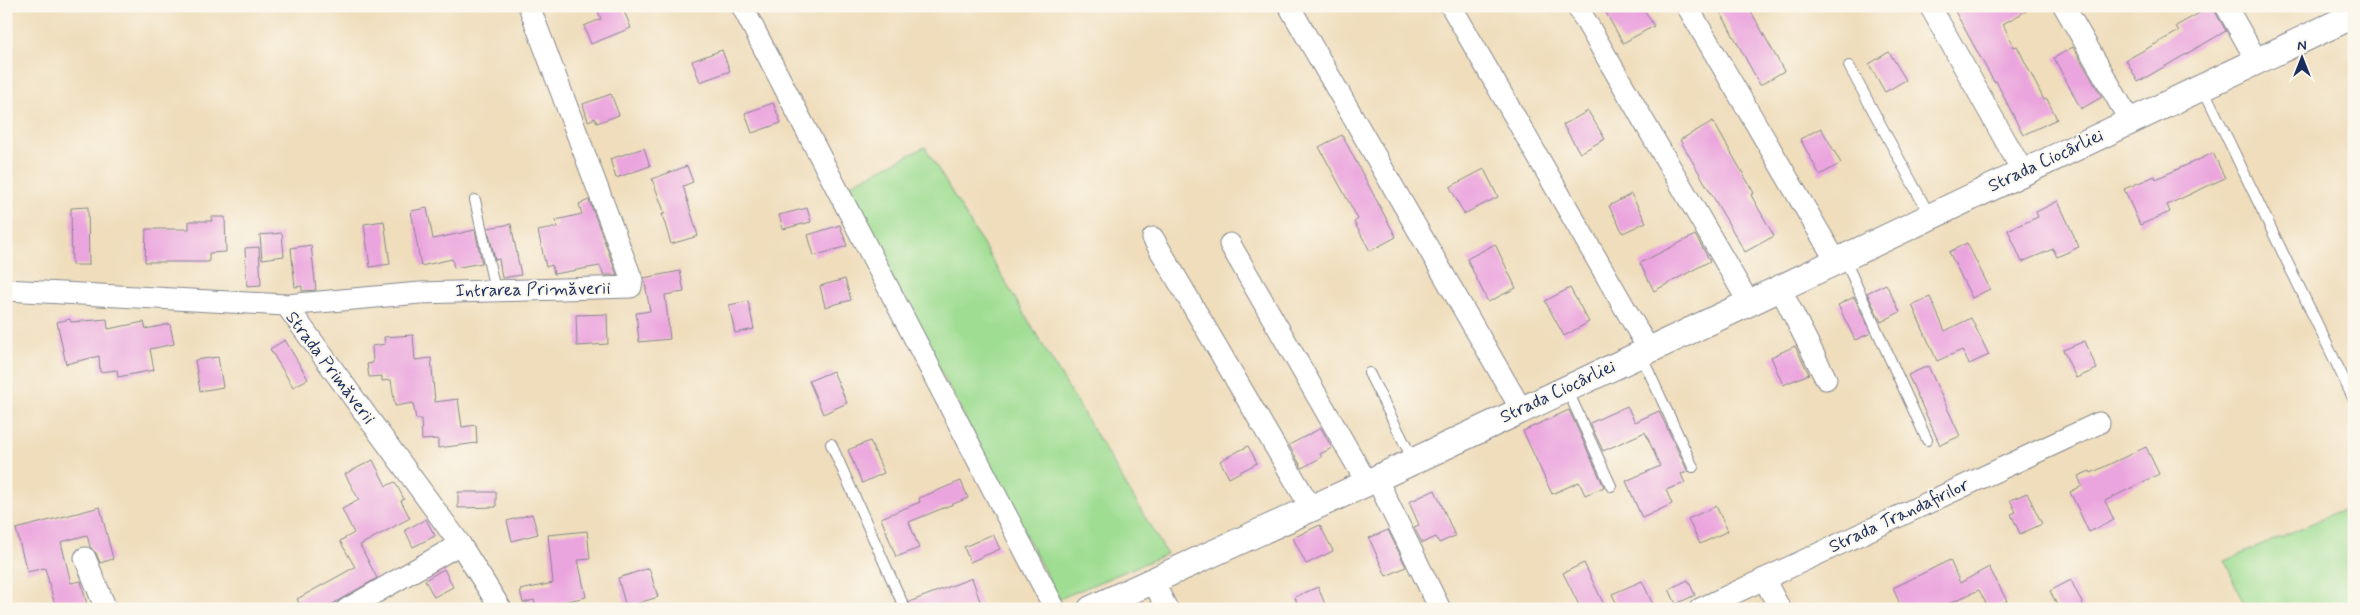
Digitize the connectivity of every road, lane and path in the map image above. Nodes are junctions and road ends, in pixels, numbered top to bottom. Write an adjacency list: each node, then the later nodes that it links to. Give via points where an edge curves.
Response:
1 (529, 6): 23 (street, Intrarea Primăverii, via 632,280 631,287 626,289)
2 (742, 6): 49 (street)
3 (1289, 6): 31 (street)
4 (1451, 6): 26 (street)
5 (1578, 6): 24 (street)
6 (1687, 6): 20 (street)
7 (1930, 6): 15 (street)
8 (2064, 6): 14 (street)
9 (2226, 6): 11 (street)
10 (2354, 15): 11 (street, Strada Ciocârliei)
11 (2257, 61): 13 (street, Strada Ciocârliei)
12 (1849, 66): 17 (lane)
13 (2203, 88): 14 (street, Strada Ciocârliei); 30 (lane)
14 (2130, 121): 15 (street, Strada Ciocârliei)
15 (2023, 172): 17 (street, Strada Ciocârliei)
16 (476, 200): 23 (lane)
17 (1930, 216): 20 (street, Strada Ciocârliei)
18 (1153, 238): 39 (street)
19 (1230, 244): 37 (street)
20 (1840, 259): 21 (street, Strada Ciocârliei); 33 (lane)
21 (1780, 288): 24 (street, Strada Ciocârliei); 28 (street)
22 (6, 290): 25 (street, Strada Primăverii)
23 (495, 290): 25 (street, Intrarea Primăverii)
24 (1749, 304): 26 (street, Strada Ciocârliei)
25 (286, 305): 40 (street, Strada Primăverii)
26 (1645, 352): 29 (street, Strada Ciocârliei); 36 (lane)
27 (1369, 373): 35 (lane)
28 (1826, 379)
29 (1567, 388): 31 (street, Strada Ciocârliei); 38 (lane)
30 (2354, 400)
31 (1521, 409): 35 (street, Strada Ciocârliei)
32 (2099, 423): 42 (street, Strada Trandafirilor)
33 (1927, 440)
34 (831, 444): 48 (lane)
35 (1413, 461): 37 (street, Strada Ciocârliei)
36 (1693, 467)
37 (1372, 480): 39 (street, Strada Ciocârliei); 52 (street)
38 (1611, 486)
39 (1311, 508): 43 (street, Strada Ciocârliei)
40 (460, 544): 46 (street); 47 (street, Strada Primăverii)
41 (85, 558): 45 (street)
42 (1764, 579): 44 (street, Strada Trandafirilor); 53 (street)
43 (1153, 581): 50 (street, Strada Ciocârliei); 51 (street)
44 (1712, 606)
45 (106, 609)
46 (347, 609)
47 (501, 609)
48 (905, 609)
49 (1055, 609)
50 (1091, 609)
51 (1167, 609)
52 (1440, 609)
53 (1780, 609)

